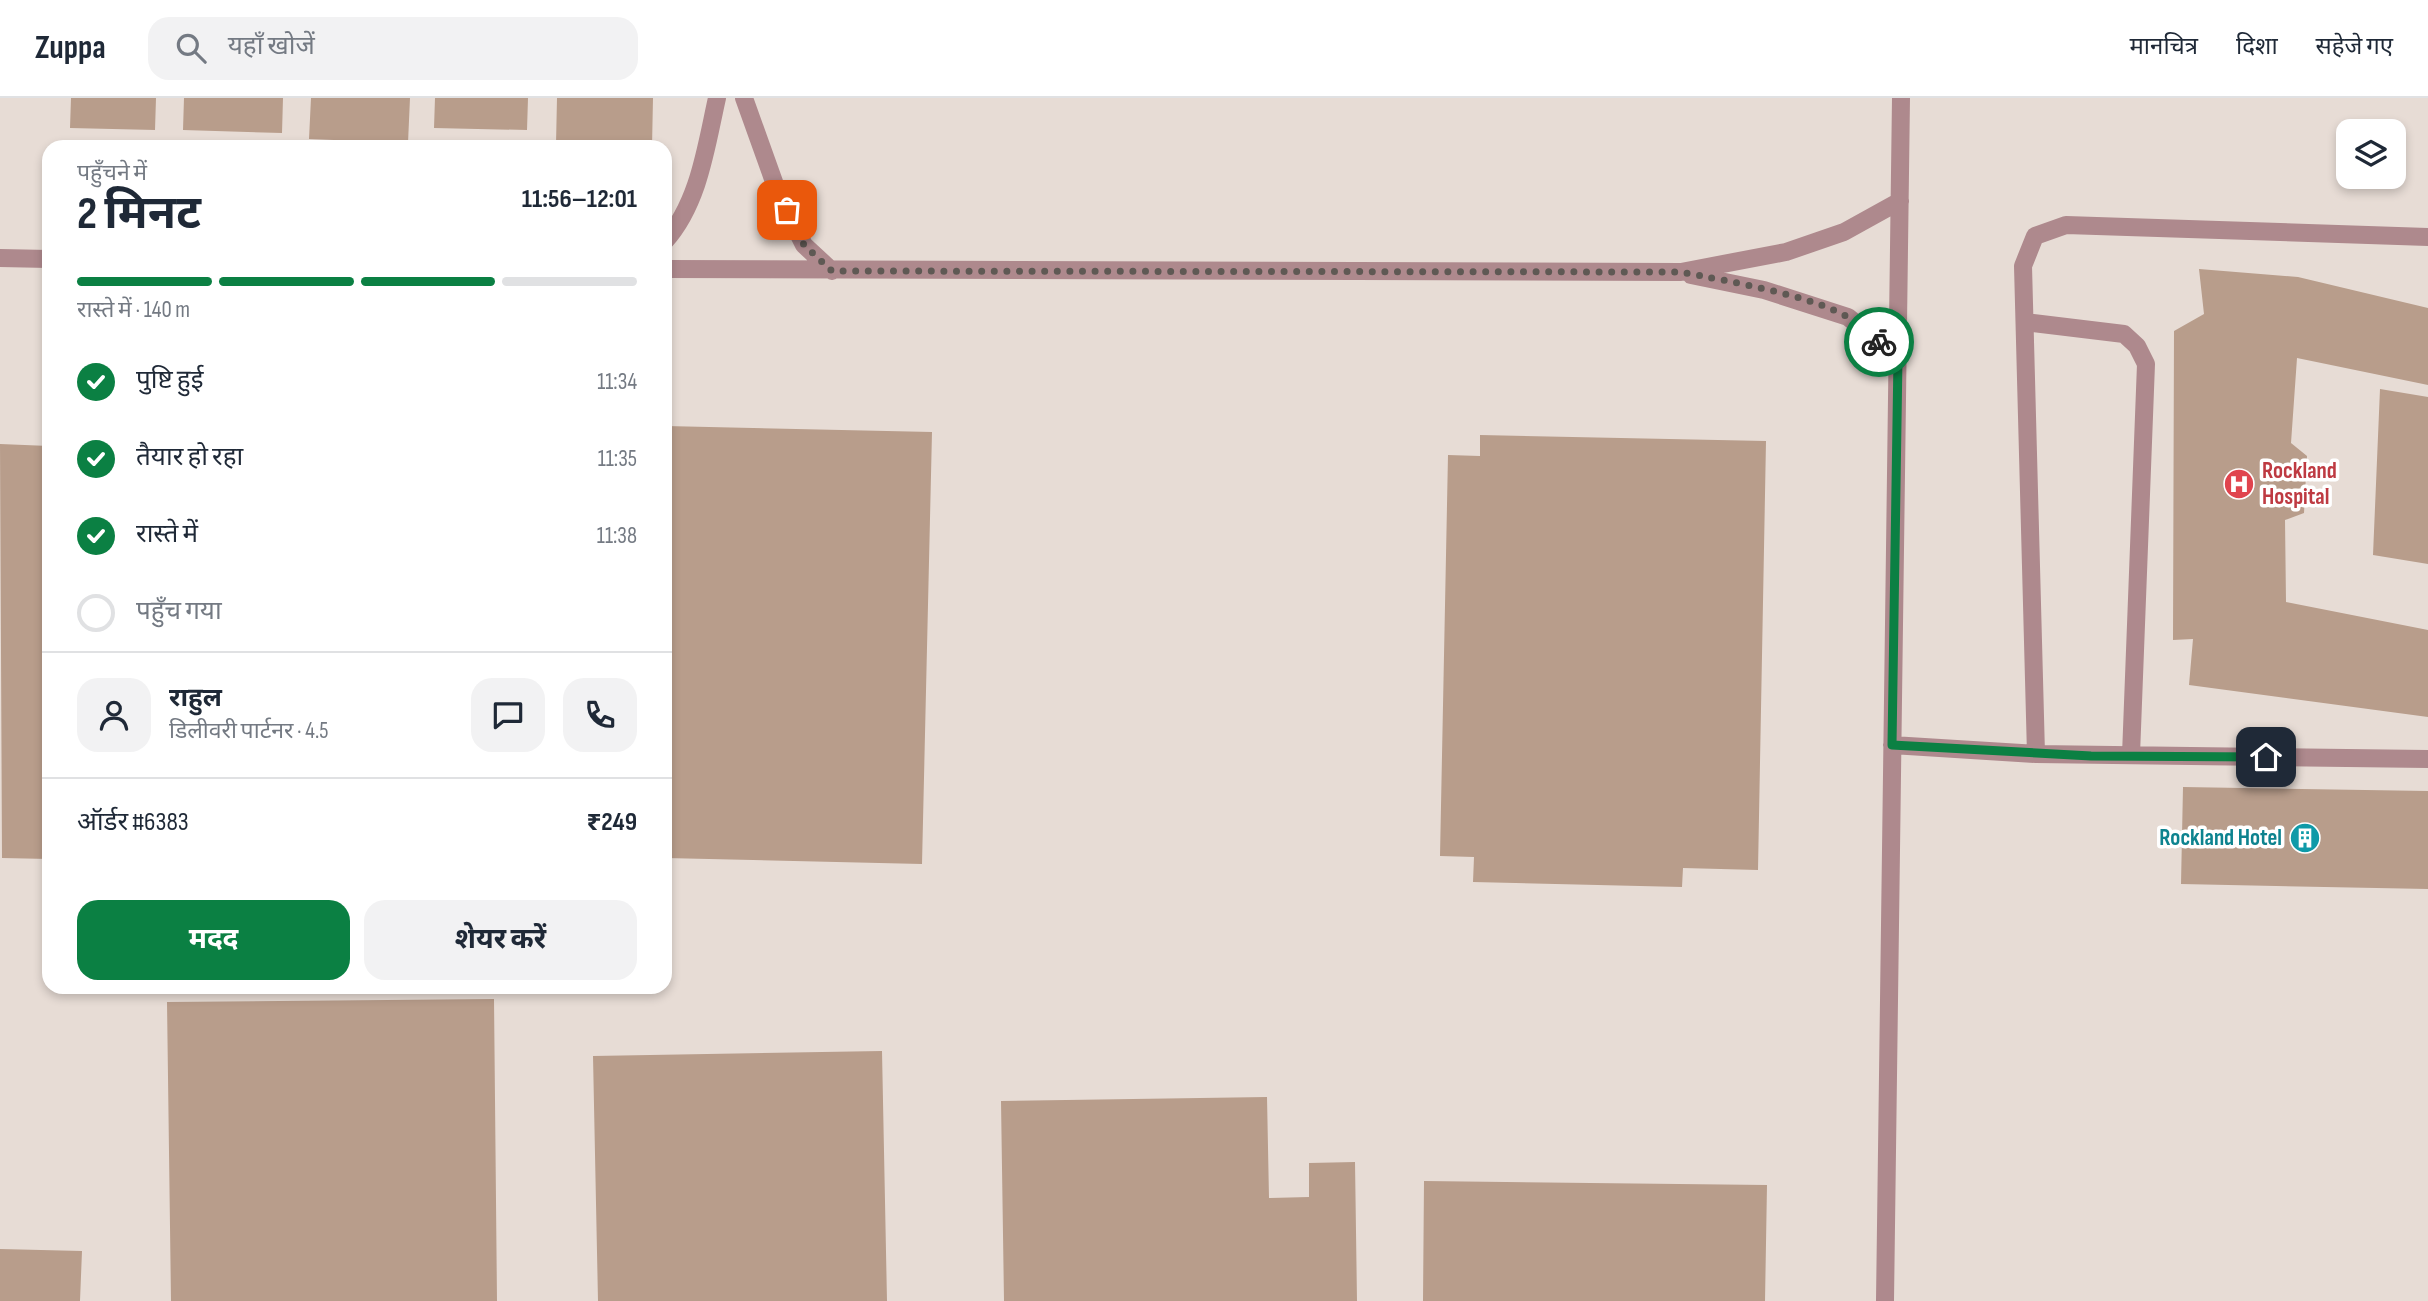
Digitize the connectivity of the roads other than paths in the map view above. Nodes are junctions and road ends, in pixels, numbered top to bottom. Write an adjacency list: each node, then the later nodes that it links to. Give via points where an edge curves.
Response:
1 (717, 98): 5 (street, via 701,168 682,222)
2 (744, 98): 10 (street, via 778,193 804,245)
3 (1901, 98): 4 (street)
4 (1900, 201): 11 (street, via 1844,232 1786,252); 13 (street)
5 (672, 233)
6 (2428, 237): 12 (street, via 2066,225 2035,236 2023,266)
7 (0, 258): 8 (street)
8 (42, 259)
9 (672, 269): 10 (street)
10 (832, 271): 11 (street)
11 (1681, 272): 13 (street, via 1765,290 1849,317)
12 (2025, 322): 15 (street); 16 (street, via 2124,334 2146,364)
13 (1898, 358): 14 (street)
14 (1892, 745): 15 (street); 18 (street)
15 (2035, 754): 16 (street)
16 (2132, 755): 17 (street)
17 (2428, 759)
18 (1885, 1301)

